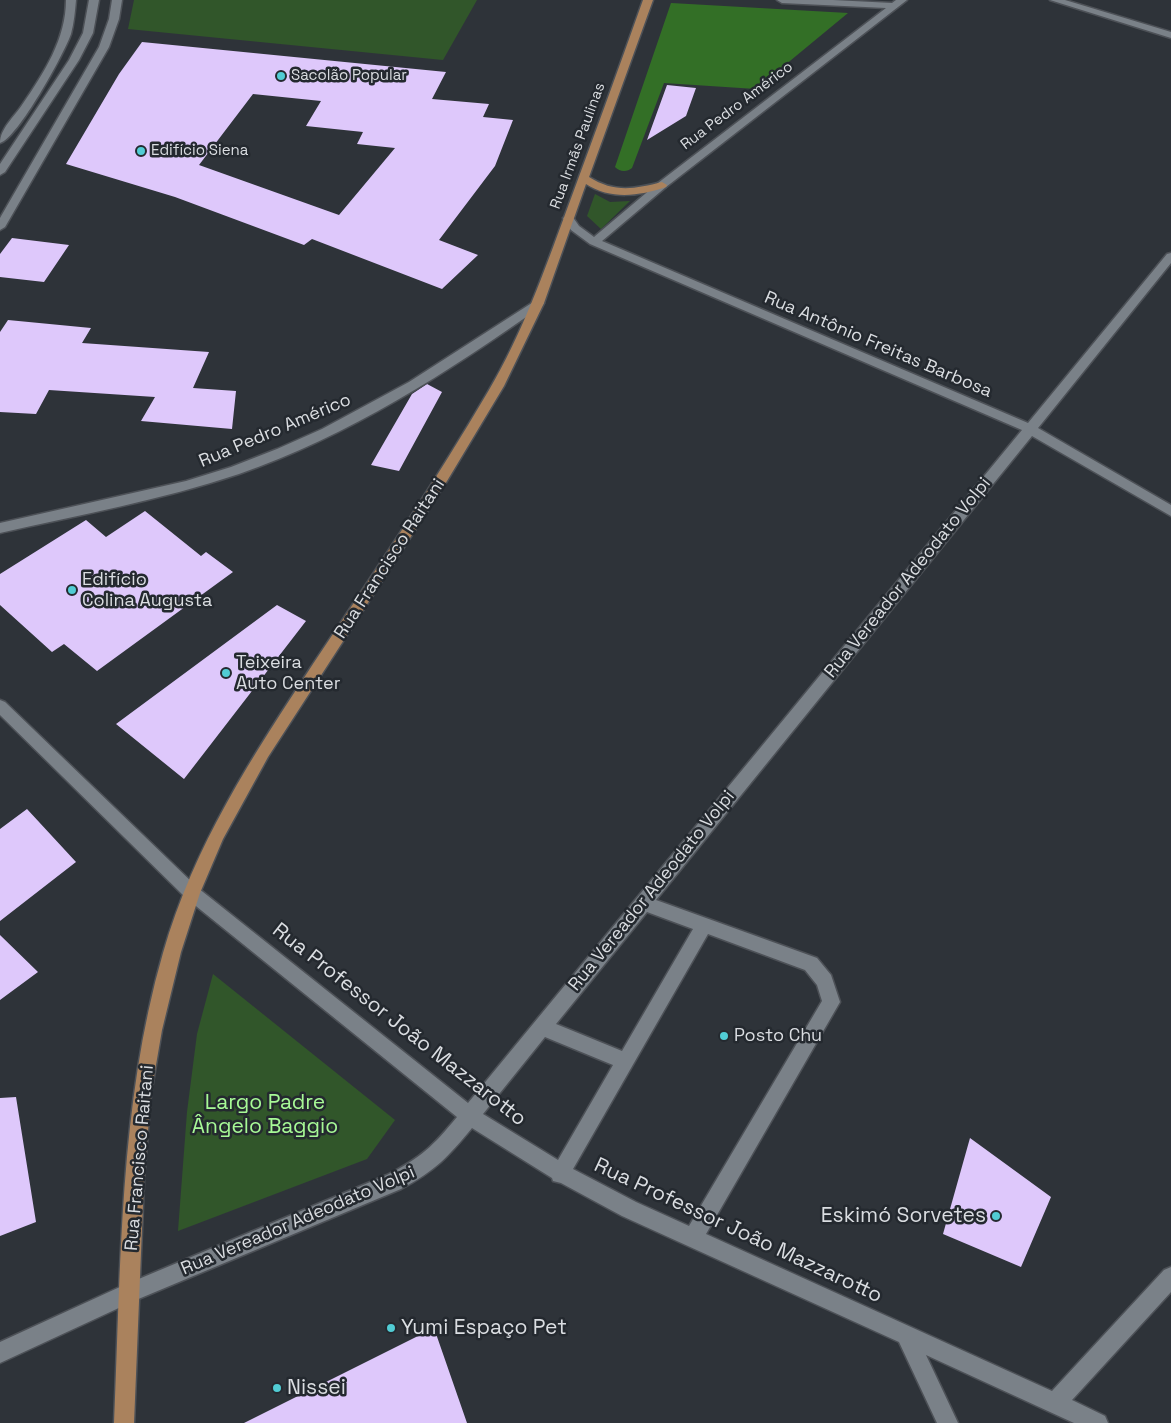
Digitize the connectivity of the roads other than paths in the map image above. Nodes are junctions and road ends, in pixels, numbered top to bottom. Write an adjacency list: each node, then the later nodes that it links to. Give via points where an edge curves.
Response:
1 (71, 0): 9 (street, via 69,21 59,50 32,96)
2 (94, 0): 10 (street, via 88,33 74,60)
3 (117, 0): 14 (street, via 104,47)
4 (648, 0): 11 (main road, Rua Irmãs Paulinas)
5 (782, 0): 7 (street)
6 (1056, 0): 8 (street)
7 (898, 3): 12 (street, Rua Pedro Américo)
8 (1171, 35)
9 (2, 137)
10 (0, 172)
11 (584, 178): 12 (main road, via 594,186 620,192 647,191); 13 (main road, Rua Irmãs Paulinas)
12 (662, 185): 15 (street, Rua Pedro Américo)
13 (568, 218): 15 (street, Rua Antônio Freitas Barbosa, via 575,228); 17 (main road, Rua Irmãs Paulinas)
14 (0, 227)
15 (594, 242): 18 (street, Rua Antônio Freitas Barbosa)
16 (1171, 256): 18 (street, Rua Vereador Adeodato Volpi)
17 (538, 303): 20 (street, Rua Pedro Américo, via 498,332 404,390 302,443 189,485); 22 (main road, Rua Francisco Raitani, via 498,386 469,436 240,791 216,836)
18 (1030, 429): 19 (street, Rua Antônio Freitas Barbosa); 23 (street, Rua Vereador Adeodato Volpi)
19 (1171, 511)
20 (0, 528)
21 (0, 706): 22 (street, Rua Professor João Mazzarotto)
22 (192, 893): 27 (street, Rua Professor João Mazzarotto); 31 (main road, Rua Francisco Raitani, via 172,952 142,1094)
23 (643, 903): 24 (street); 25 (street, Rua Vereador Adeodato Volpi)
24 (705, 924): 26 (street); 29 (street, via 811,964 825,981 831,1002)
25 (541, 1027): 26 (street); 27 (street, Rua Vereador Adeodato Volpi)
26 (625, 1061): 28 (street)
27 (470, 1116): 28 (street, Rua Professor João Mazzarotto); 31 (street, Rua Vereador Adeodato Volpi, via 442,1150 421,1168)
28 (560, 1174): 29 (street, Rua Professor João Mazzarotto)
29 (693, 1238): 32 (street, Rua Professor João Mazzarotto)
30 (1171, 1277): 34 (street)
31 (130, 1293): 33 (street, Rua Vereador Adeodato Volpi); 35 (main road, Rua Francisco Raitani)
32 (906, 1336): 34 (street, Rua Professor João Mazzarotto); 36 (street)
33 (0, 1352)
34 (1055, 1403): 37 (street, Rua Professor João Mazzarotto)
35 (124, 1423)
36 (948, 1423)
37 (1098, 1423)

